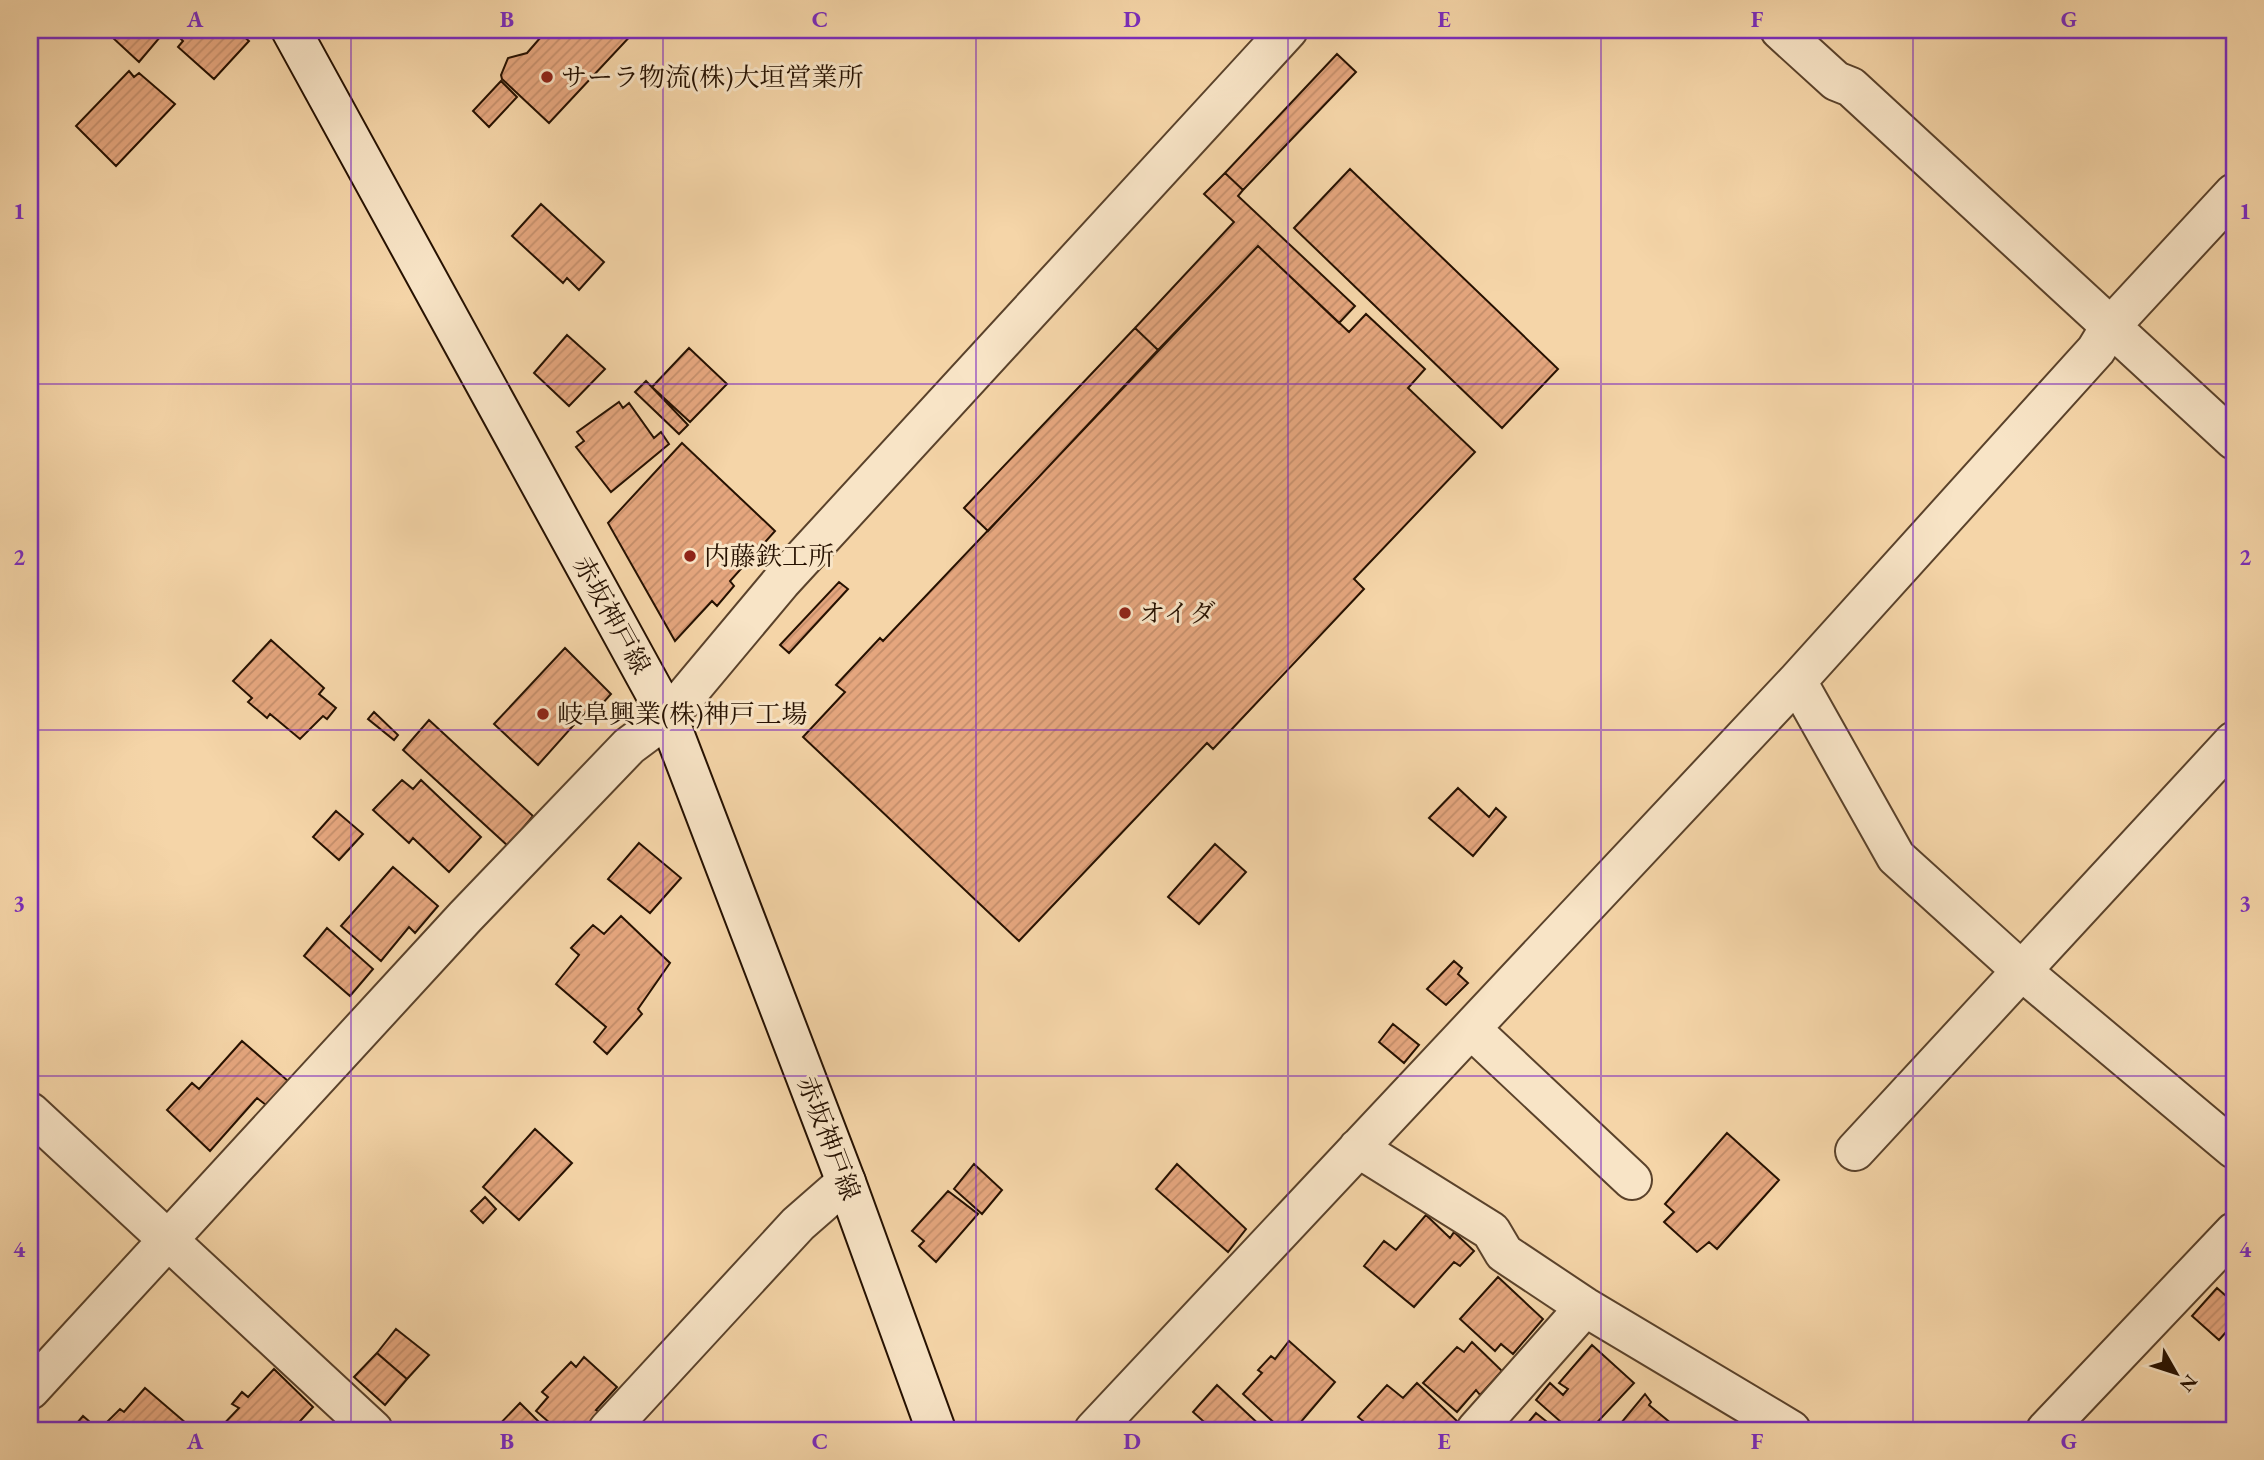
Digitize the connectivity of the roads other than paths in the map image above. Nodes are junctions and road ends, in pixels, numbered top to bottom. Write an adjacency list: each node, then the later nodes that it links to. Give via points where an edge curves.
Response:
1 (291, 30): 8 (street, 赤坂神戸線)
2 (1288, 30): 8 (street, via 782,582)
3 (1780, 30): 5 (street, via 1836,81 1851,87)
4 (2234, 193): 5 (street)
5 (2110, 327): 6 (street); 7 (street, via 2087,360)
6 (2234, 440)
7 (1797, 681): 10 (street, via 1896,857); 11 (street)
8 (667, 717): 17 (street, 赤坂神戸線); 19 (street, via 629,746 494,887)
9 (2234, 741): 10 (street)
10 (2023, 972): 14 (street); 15 (street)
11 (1471, 1029): 13 (street); 16 (street)
12 (30, 1112): 19 (street)
13 (1358, 1148): 20 (street, via 1490,1231 1504,1253); 26 (street)
14 (2234, 1149)
15 (1855, 1151)
16 (1632, 1180)
17 (846, 1182): 24 (street, via 798,1224); 25 (street, 赤坂神戸線)
18 (2234, 1232): 29 (street)
19 (169, 1240): 21 (street); 23 (street)
20 (1585, 1307): 22 (street); 27 (street)
21 (30, 1390)
22 (1739, 1418): 28 (street)
23 (373, 1430)
24 (608, 1430)
25 (936, 1430)
26 (1094, 1430)
27 (1476, 1430)
28 (1791, 1430)
29 (2046, 1430)

